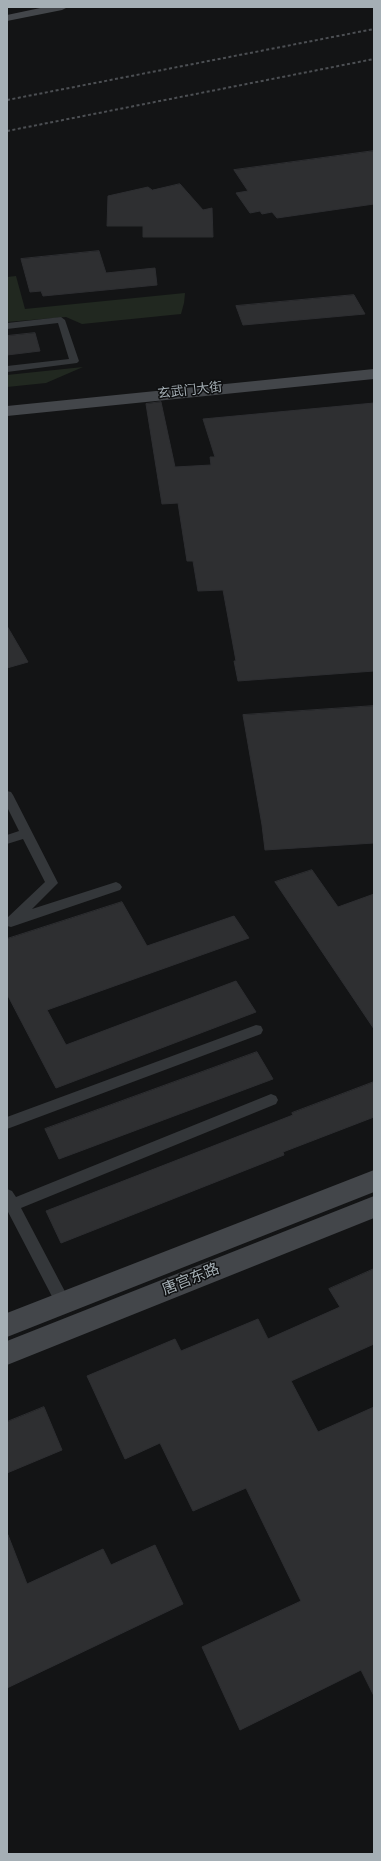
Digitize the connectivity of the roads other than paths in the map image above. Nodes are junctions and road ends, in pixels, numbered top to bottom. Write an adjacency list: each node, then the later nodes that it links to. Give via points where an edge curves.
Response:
1 (34, 7): 3 (main road)
2 (62, 7): 4 (main road)
3 (7, 12)
4 (7, 18)
5 (7, 326): 7 (lane, via 61,320 74,362)
6 (374, 359): 9 (main road, 玄武门大街)
7 (7, 369)
8 (374, 374): 10 (main road, 玄武门大街)
9 (7, 397)
10 (7, 411)
11 (7, 795): 12 (lane)
12 (26, 833): 13 (lane); 15 (lane, via 52,883)
13 (7, 840)
14 (116, 887): 15 (lane)
15 (9, 922)
16 (256, 1030): 18 (lane)
17 (271, 1100): 20 (lane)
18 (7, 1123)
19 (374, 1181): 22 (main road, 唐宫东路)
20 (9, 1200): 22 (lane)
21 (374, 1207): 24 (main road, 唐宫东路)
22 (63, 1303): 23 (main road, 唐宫东路)
23 (7, 1325)
24 (7, 1353)

